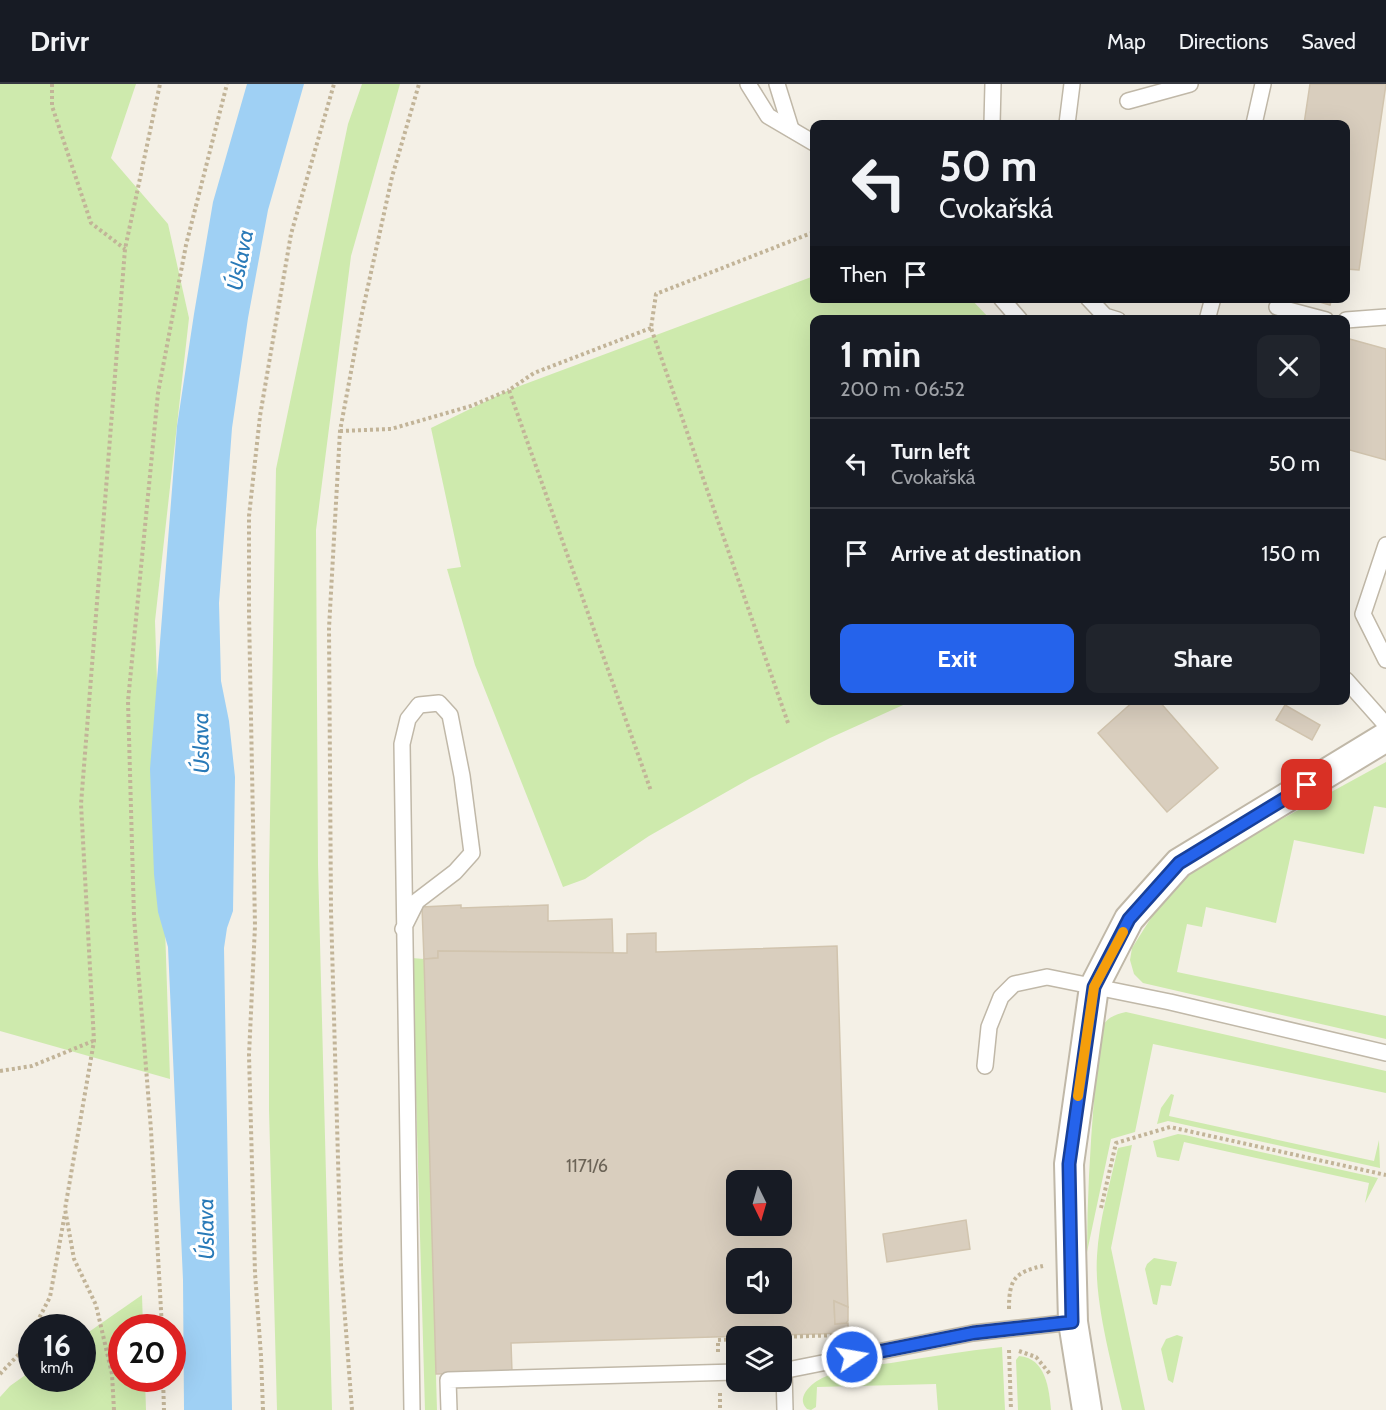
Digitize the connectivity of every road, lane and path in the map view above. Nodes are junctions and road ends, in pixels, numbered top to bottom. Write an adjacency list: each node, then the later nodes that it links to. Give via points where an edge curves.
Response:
1 (52, 84): 19 (path, via 52,106 91,223)
2 (160, 84): 19 (path)
3 (227, 84): 48 (path, via 186,245 158,393 128,700 134,917)
4 (334, 84): 62 (path, via 291,234 260,416 249,516 255,926 249,1055)
5 (419, 84): 30 (path, via 392,177)
6 (748, 84): 16 (lane, via 768,116)
7 (777, 84): 16 (lane)
8 (993, 84): 13 (lane)
9 (1072, 84): 14 (lane)
10 (1190, 84): 12 (lane)
11 (1263, 84): 15 (lane)
12 (1128, 101)
13 (992, 120)
14 (1068, 120)
15 (1255, 120)
16 (791, 129): 17 (lane)
17 (810, 141)
18 (810, 234): 28 (path, via 656,294)
19 (125, 249): 40 (path, via 81,804)
20 (1005, 303): 23 (lane)
21 (1093, 303): 24 (lane)
22 (1277, 307): 25 (lane)
23 (1016, 315)
24 (1104, 315)
25 (1307, 315)
26 (1386, 316): 27 (lane)
27 (1350, 320)
28 (651, 328): 29 (path, via 534,374); 34 (path)
29 (509, 390): 30 (path, via 471,406 391,429); 37 (path)
30 (340, 431): 63 (path, via 329,627 331,900 341,1265)
31 (1386, 544): 32 (lane, via 1363,614)
32 (1386, 660)
33 (1350, 684): 35 (lane)
34 (788, 723)
35 (1386, 725)
36 (1386, 737): 39 (street, via 1179,863 1129,919)
37 (651, 791)
38 (403, 929): 38 (lane, via 402,744 408,719 419,705 439,703 450,715 472,853 417,902); 64 (lane)
39 (1094, 987): 41 (lane); 42 (lane, via 1047,977 1014,984 1001,997 990,1027); 49 (street, via 1069,1164)
40 (94, 1041): 43 (path, via 32,1066); 45 (path)
41 (1386, 1053)
42 (985, 1066)
43 (0, 1071)
44 (1386, 1175): 46 (path, via 1170,1127 1116,1143)
45 (65, 1209): 47 (path, via 50,1297); 60 (path, via 74,1259 96,1305 112,1374)
46 (1099, 1215)
47 (41, 1314)
48 (161, 1314)
49 (1072, 1322): 54 (lane, via 973,1333); 67 (street)
50 (718, 1340): 51 (path)
51 (726, 1340)
52 (1009, 1350): 57 (path, via 1036,1356 1049,1371)
53 (18, 1355): 56 (path)
54 (792, 1369)
55 (726, 1372): 65 (lane, via 448,1380)
56 (0, 1374)
57 (1051, 1380)
58 (163, 1392): 61 (path)
59 (784, 1392): 66 (lane)
60 (114, 1410)
61 (164, 1410)
62 (263, 1410)
63 (351, 1410)
64 (412, 1410)
65 (449, 1410)
66 (785, 1410)
67 (1087, 1410)

